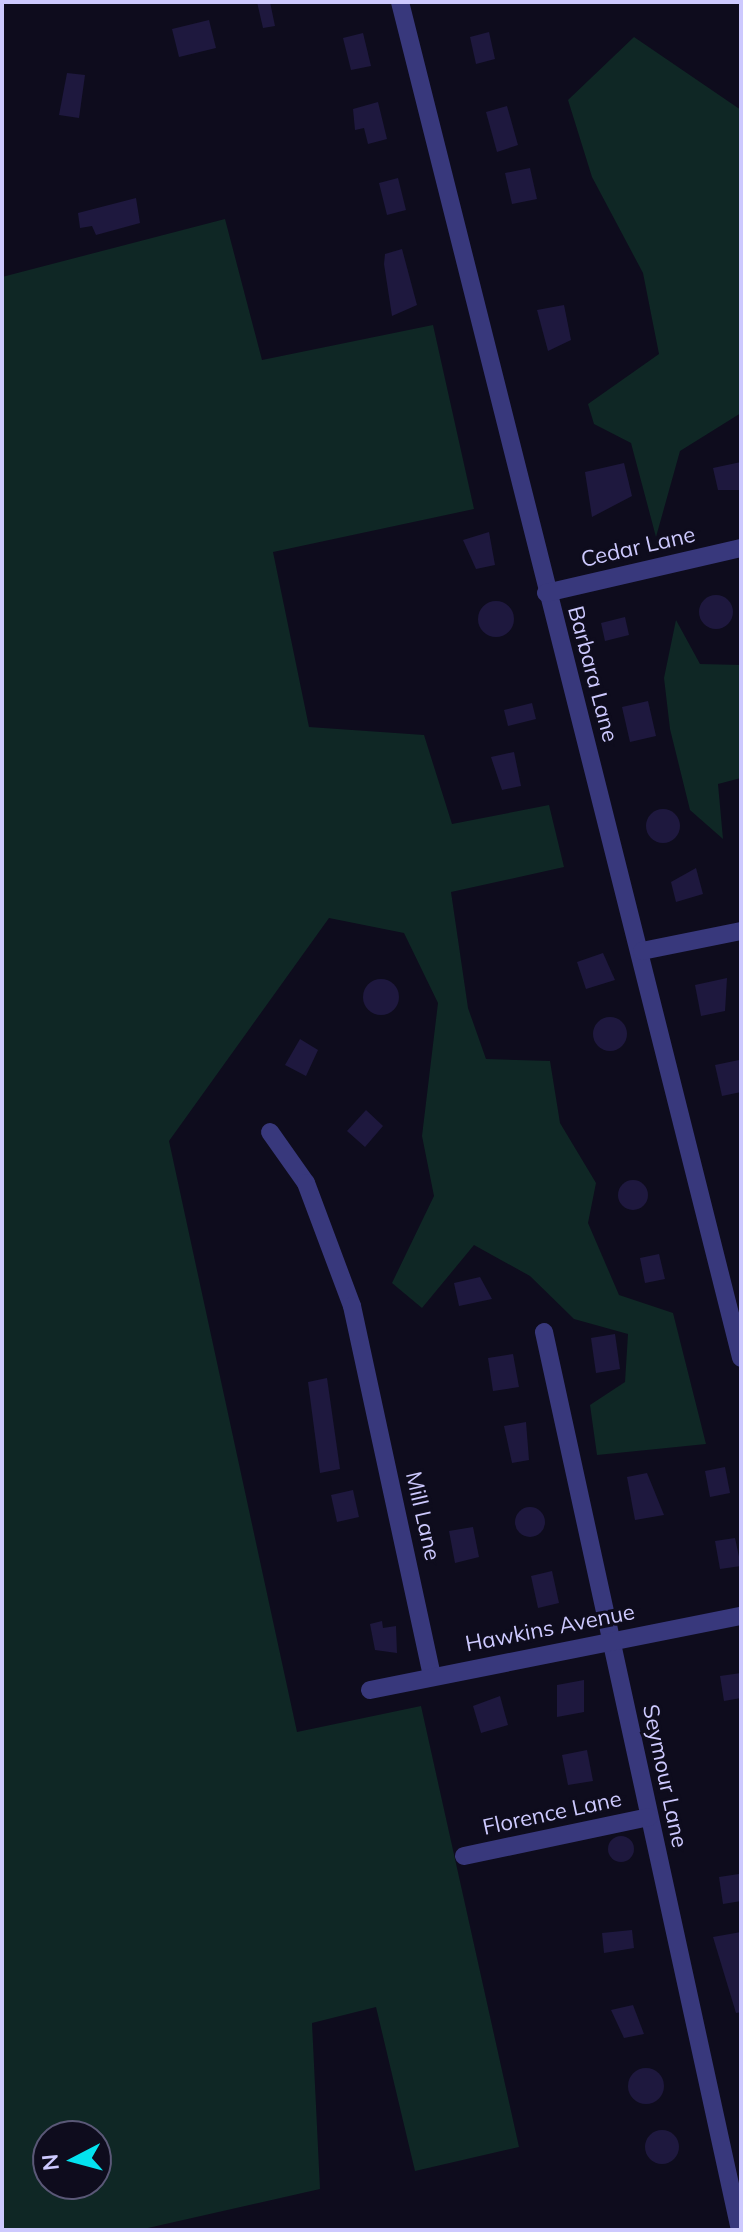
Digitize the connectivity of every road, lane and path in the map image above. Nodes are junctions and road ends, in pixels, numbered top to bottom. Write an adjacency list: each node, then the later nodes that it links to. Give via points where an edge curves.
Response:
1 (400, 2): 3 (street, Barbara Lane)
2 (741, 548): 3 (street, Cedar Lane)
3 (546, 593): 5 (street, Barbara Lane)
4 (741, 931): 5 (street)
5 (642, 951): 8 (street, Barbara Lane)
6 (270, 1132): 11 (street, Mill Lane, via 306,1183 333,1243)
7 (544, 1332): 10 (street, Seymour Lane)
8 (741, 1358)
9 (741, 1616): 10 (street, Hawkins Avenue)
10 (611, 1638): 11 (street, Hawkins Avenue); 13 (street, Seymour Lane)
11 (432, 1675): 12 (street, Hawkins Avenue)
12 (370, 1690)
13 (649, 1817): 14 (street, Florence Lane); 15 (street, Seymour Lane)
14 (464, 1856)
15 (740, 2230)

